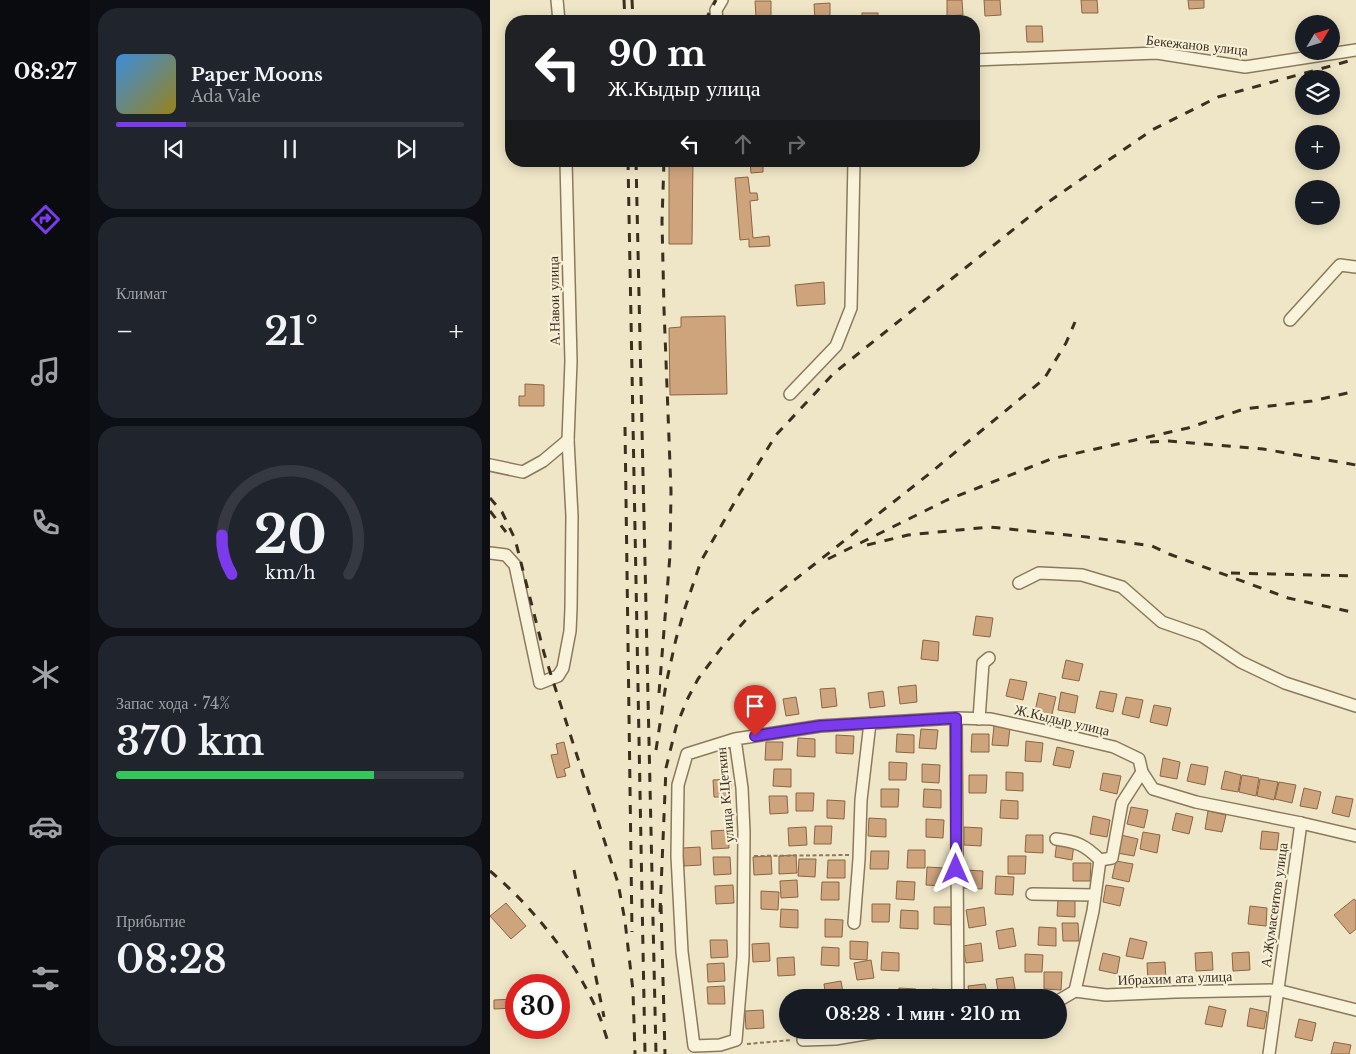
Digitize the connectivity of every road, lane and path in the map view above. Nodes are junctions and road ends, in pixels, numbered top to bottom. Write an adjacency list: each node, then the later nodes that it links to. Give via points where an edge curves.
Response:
1 (557, 0): 3 (street)
2 (722, 0): 4 (street)
3 (558, 15)
4 (716, 15)
5 (1356, 50): 6 (street, Бекежанов улица, via 1245,67 1157,53)
6 (980, 60)
7 (566, 167): 12 (street, А.Навои улица, via 571,361)
8 (854, 167): 11 (street, via 851,308 836,346)
9 (1356, 267): 10 (street, via 1340,265)
10 (1290, 320)
11 (790, 394)
12 (568, 440): 13 (street, via 543,461 523,472); 14 (street, А.Навои улица, via 572,516 571,608 567,655 558,676 540,683 515,565 506,555)
13 (490, 464)
14 (490, 553)
15 (1019, 583): 17 (street, via 1039,573 1082,576 1122,586 1162,622 1202,636 1241,662 1286,683)
16 (989, 658): 19 (street, via 983,663)
17 (1356, 706)
18 (956, 718): 19 (street, Ж.Кыдыр улица); 20 (street, Ж.Кыдыр улица); 32 (street)
19 (978, 718): 22 (street, Ж.Кыдыр улица, via 1114,747 1140,759)
20 (870, 723): 21 (street, Ж.Кыдыр улица, via 820,726); 26 (street, via 861,800)
21 (735, 739): 27 (street, улица К.Цеткин, via 742,788); 38 (street, улица К.Цеткин, via 687,754 678,785 677,856 682,952 694,1046 720,1045)
22 (1142, 772): 23 (street, Ж.Кыдыр улица, via 1153,789 1196,802); 28 (street, via 1122,803 1112,858)
23 (1301, 823): 24 (street, Ж.Кыдыр улица); 33 (street, А.Жумасеитов улица)
24 (1356, 836)
25 (1056, 839): 28 (street, via 1076,842)
26 (859, 855): 27 (path); 31 (street)
27 (744, 856): 38 (street, улица К.Цеткин, via 743,957)
28 (1100, 860): 30 (street)
29 (1032, 894): 30 (street)
30 (1095, 895): 34 (street)
31 (854, 923)
32 (958, 989)
33 (1277, 990): 34 (street, Ибрахим ата улица, via 1106,995); 36 (street); 40 (street, А.Жумасеитов улица)
34 (1075, 991): 35 (street)
35 (1067, 996)
36 (1356, 1010)
37 (835, 1039): 39 (street)
38 (736, 1040): 39 (path, via 742,1045)
39 (803, 1040)
40 (1269, 1054)

